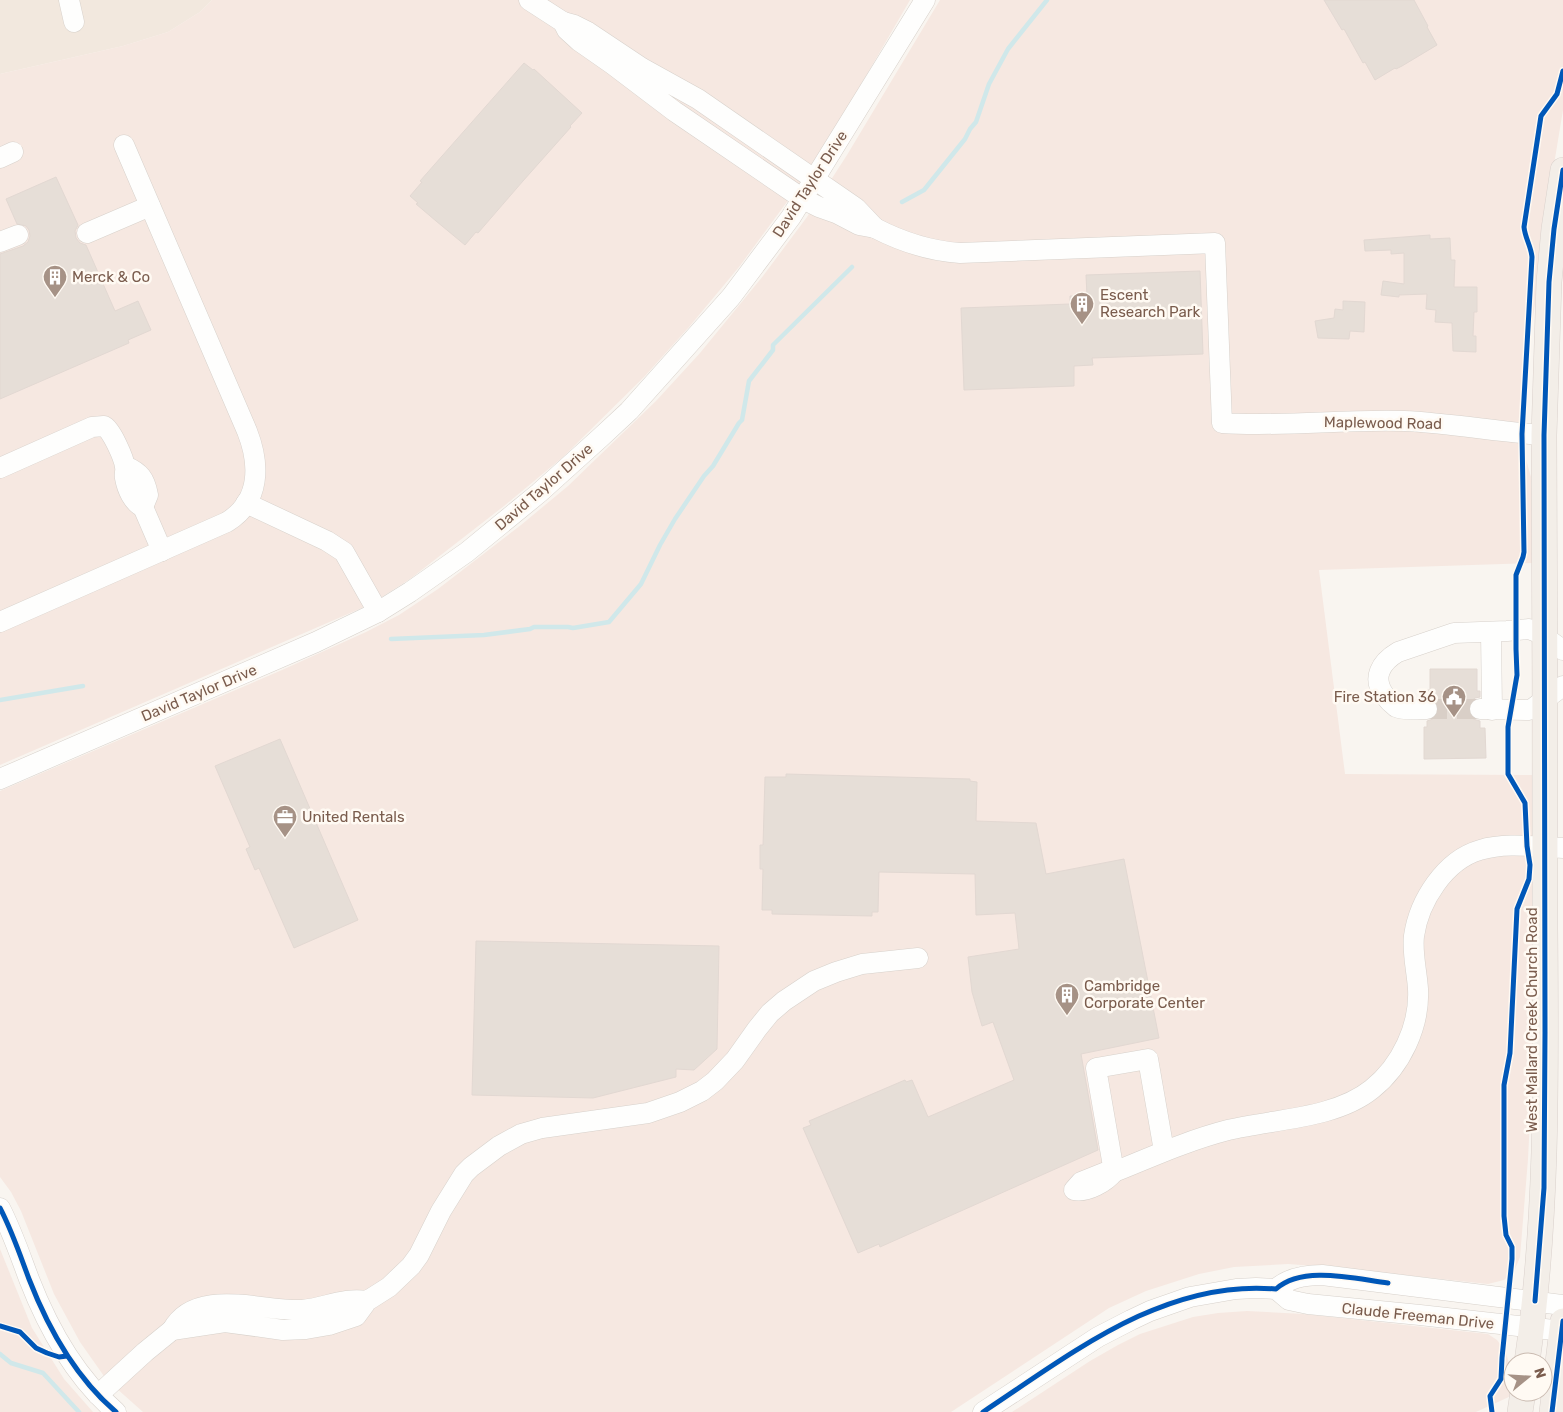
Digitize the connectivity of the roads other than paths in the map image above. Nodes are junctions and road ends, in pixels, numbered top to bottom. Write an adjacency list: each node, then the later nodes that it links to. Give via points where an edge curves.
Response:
1 (68, 0): 4 (street)
2 (529, 0): 5 (street)
3 (925, 0): 8 (street, David Taylor Drive)
4 (74, 22)
5 (563, 22): 8 (street, via 581,28 642,68 693,96); 9 (street, via 579,41)
6 (124, 145): 10 (street)
7 (1563, 170): 13 (main road, West Mallard Creek Church Road, via 1549,282)
8 (815, 180): 9 (street, David Taylor Drive); 11 (street, via 856,208)
9 (803, 199): 11 (street, via 859,225); 17 (street, David Taylor Drive, via 726,303 602,437 473,547)
10 (150, 206): 12 (street); 15 (street, via 252,443 256,473 252,493)
11 (875, 228): 13 (street, Maplewood Road, via 932,249 960,253 1215,243 1222,423 1405,421)
12 (87, 233)
13 (1544, 435): 20 (main road, West Mallard Creek Church Road)
14 (0, 468): 16 (street, via 92,427 107,427 125,466 126,481 133,498 143,507)
15 (246, 503): 16 (street, via 227,522); 17 (street, via 340,548)
16 (162, 551): 18 (street)
17 (378, 612): 23 (street, David Taylor Drive)
18 (0, 622)
19 (1491, 632): 20 (street, via 1529,629); 21 (street, via 1486,710 1528,710 1536,708); 22 (street, via 1454,633 1398,652 1386,660 1378,679 1383,695 1400,708)
20 (1554, 644): 21 (main road, West Mallard Creek Church Road)
21 (1554, 693): 24 (main road, West Mallard Creek Church Road)
22 (1427, 709)
23 (0, 779)
24 (1554, 848): 26 (street, via 1506,846 1480,850 1456,863 1432,887 1414,936 1418,996 1415,1020 1406,1045 1392,1068 1372,1089 1331,1110 1228,1130); 29 (main road, West Mallard Creek Church Road, via 1545,1032 1544,1188)
25 (918, 958): 34 (street, via 858,965 814,981 770,1013 715,1081 680,1102 648,1113 542,1128 521,1134 499,1146 464,1174 410,1266 389,1287 367,1301 352,1300 290,1310 217,1304 190,1312)
26 (1164, 1152): 26 (street, via 1114,1172 1096,1068 1148,1059)
27 (0, 1208): 34 (street, via 46,1319 68,1356)
28 (1276, 1290): 29 (street, Claude Freeman Drive, via 1299,1278 1322,1276); 31 (street, Claude Freeman Drive, via 1289,1300 1308,1304); 36 (street, Claude Freeman Drive, via 1256,1288 1211,1292 1150,1311 1098,1337)
29 (1535, 1301): 30 (street, Claude Freeman Drive); 31 (main road, West Mallard Creek Church Road)
30 (1563, 1305)
31 (1532, 1328): 32 (street, Claude Freeman Drive); 33 (main road, West Mallard Creek Church Road)
32 (1563, 1328): 37 (main road)
33 (1528, 1352)
34 (98, 1395): 35 (street)
35 (116, 1412)
36 (983, 1412)
37 (1552, 1412)

